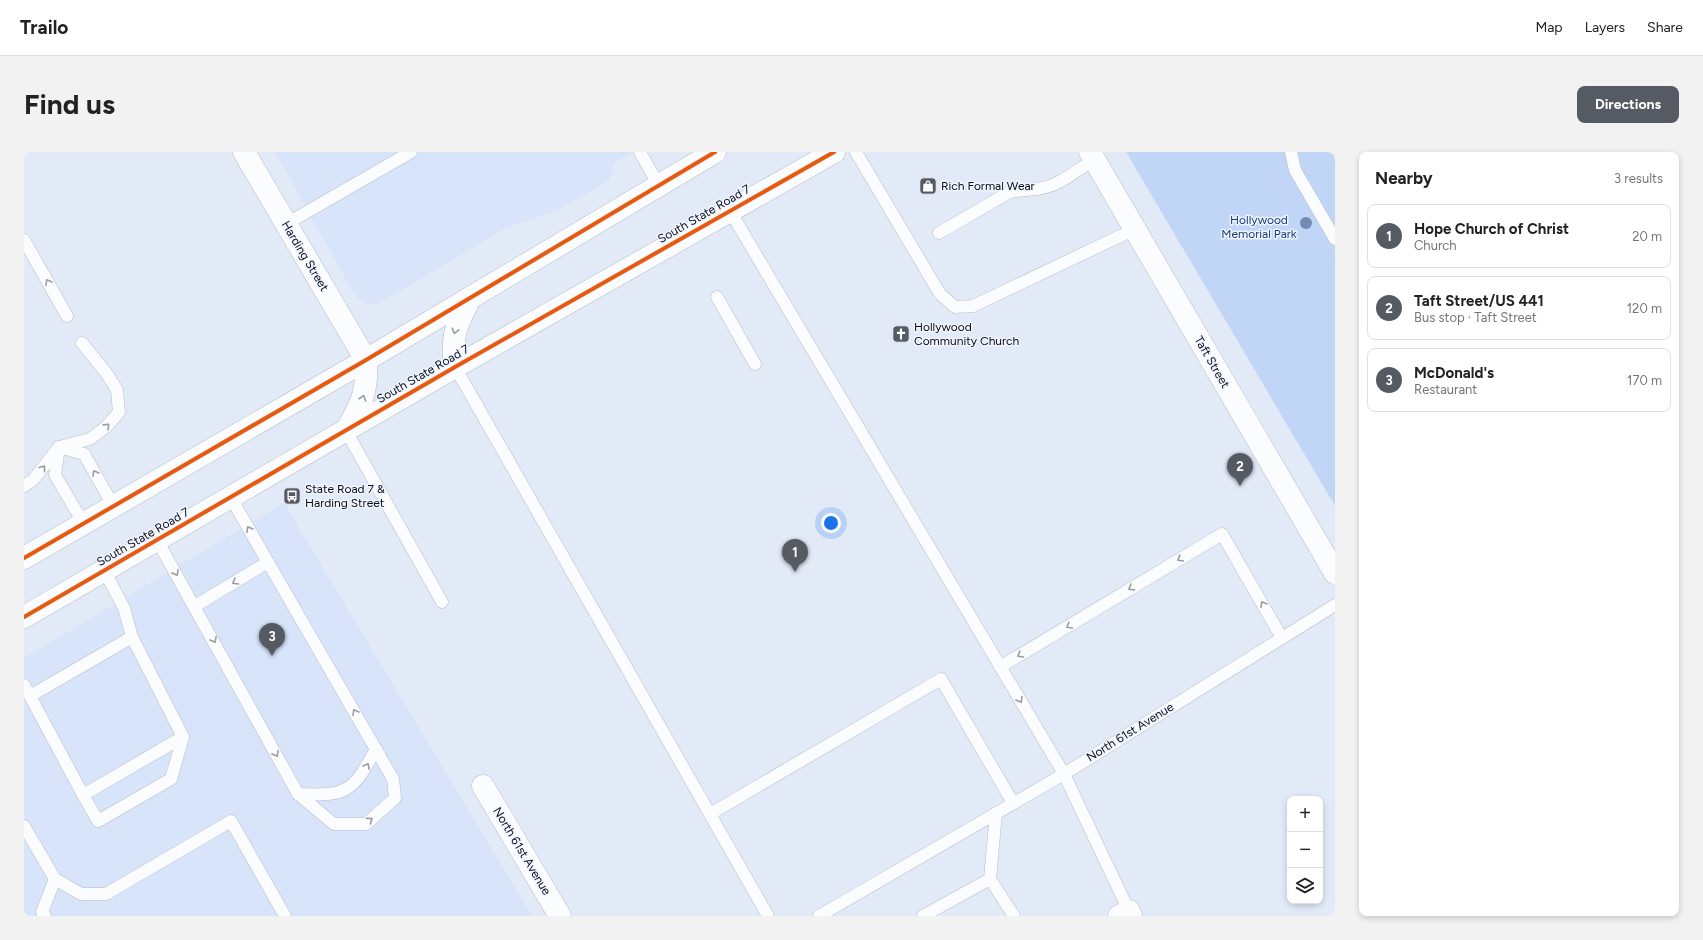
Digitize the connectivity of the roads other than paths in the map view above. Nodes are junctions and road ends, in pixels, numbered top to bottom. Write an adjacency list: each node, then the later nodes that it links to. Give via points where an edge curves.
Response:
1 (244, 152): 11 (main road, Harding Street)
2 (411, 152): 11 (lane)
3 (640, 152): 9 (lane)
4 (715, 152): 9 (main road)
5 (834, 152): 10 (main road, South State Road 7)
6 (856, 152): 12 (lane, via 940,294 955,306 974,306)
7 (1291, 152): 14 (lane, via 1295,170)
8 (1092, 156): 12 (main road, Taft Street); 13 (lane, via 1053,185 1008,193)
9 (659, 186): 17 (main road)
10 (730, 211): 22 (main road, South State Road 7); 40 (lane)
11 (286, 224): 20 (main road, Harding Street)
12 (1135, 229): 33 (main road, Taft Street)
13 (939, 233)
14 (1335, 239)
15 (24, 240): 18 (lane, one-way to 15)
16 (717, 297): 21 (lane)
17 (470, 298): 20 (main road); 22 (main road, one-way to 22, via 455,330 452,348)
18 (67, 316)
19 (82, 343): 24 (lane, one-way to 19, via 90,439 106,427 119,412 117,390)
20 (366, 360): 23 (main road, one-way to 20, via 364,394 367,379); 27 (main road)
21 (755, 364)
22 (455, 367): 23 (main road, South State Road 7); 50 (lane)
23 (346, 431): 26 (main road, South State Road 7); 34 (lane)
24 (59, 447): 25 (lane, one-way to 24, via 33,480); 27 (lane, one-way to 24, via 84,454); 28 (lane, via 55,475)
25 (24, 486)
26 (231, 498): 29 (main road, South State Road 7); 31 (lane, one-way to 26)
27 (114, 507): 28 (main road)
28 (84, 524): 30 (main road)
29 (157, 540): 32 (main road, South State Road 7); 36 (lane, one-way to 36)
30 (24, 558)
31 (268, 562): 36 (lane, one-way to 36); 43 (lane, one-way to 31)
32 (104, 570): 37 (main road, South State Road 7); 38 (lane, via 124,608)
33 (1335, 573)
34 (442, 602)
35 (1335, 605): 39 (lane, North 61st Avenue)
36 (195, 606): 46 (lane, one-way to 46)
37 (24, 617)
38 (132, 637): 41 (lane); 42 (lane)
39 (1282, 638): 40 (lane, one-way to 40, via 1222,534); 44 (lane, North 61st Avenue)
40 (1000, 667): 44 (lane, one-way to 44)
41 (27, 690): 47 (lane)
42 (183, 737): 47 (lane); 47 (lane, via 171,779 98,821)
43 (376, 749): 46 (lane, one-way to 43, via 328,795 342,792 364,773); 46 (lane, one-way to 43, via 334,824 366,824 396,798 393,779)
44 (1064, 774): 48 (lane, North 61st Avenue); 54 (lane)
45 (483, 786): 57 (main road, North 61st Avenue)
46 (298, 794)
47 (83, 796)
48 (1013, 803): 49 (lane, North 61st Avenue); 50 (lane, via 941,679)
49 (996, 813): 53 (lane); 59 (lane, North 61st Avenue)
50 (710, 814): 58 (lane)
51 (24, 826): 52 (lane)
52 (54, 879): 55 (lane, via 42,912); 56 (lane, via 81,894 106,894 231,821)
53 (990, 879): 60 (lane); 61 (lane)
54 (1126, 914)
55 (44, 916)
56 (285, 916)
57 (560, 916)
58 (768, 916)
59 (819, 916)
60 (923, 916)
61 (1014, 916)

